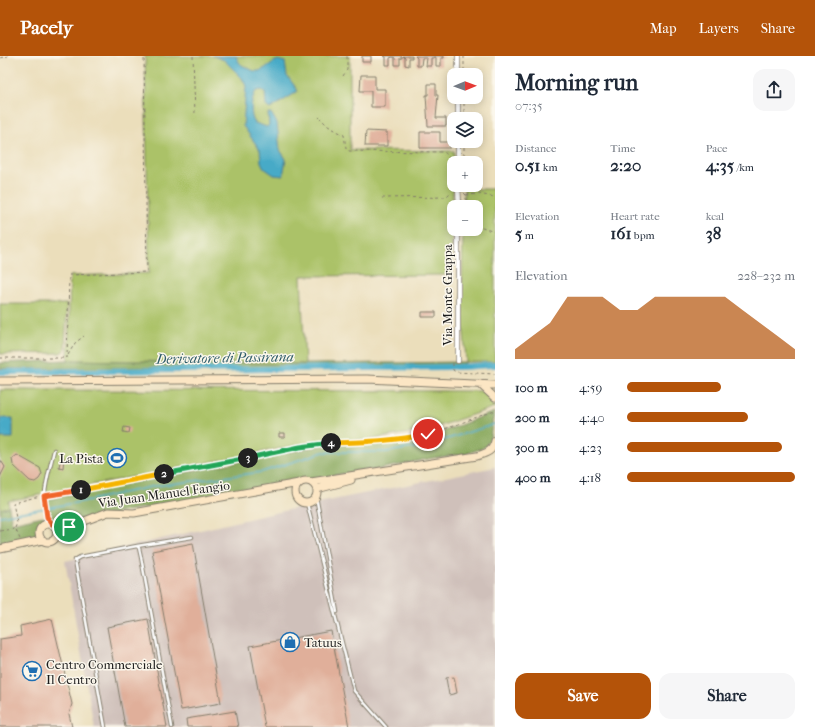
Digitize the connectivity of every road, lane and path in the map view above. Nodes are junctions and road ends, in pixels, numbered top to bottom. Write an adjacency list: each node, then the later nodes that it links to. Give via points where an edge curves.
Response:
1 (8, 56): 7 (path)
2 (144, 56): 25 (path, via 147,272 69,275)
3 (193, 56): 11 (path)
4 (347, 56): 10 (path, via 347,70)
5 (458, 56): 8 (street)
6 (464, 56): 9 (path)
7 (0, 58)
8 (458, 68)
9 (464, 68)
10 (342, 76)
11 (195, 114)
12 (319, 117): 13 (path, via 328,126 344,135 349,151 444,152)
13 (449, 156)
14 (451, 192): 18 (path, via 446,197)
15 (463, 192): 16 (path)
16 (466, 195): 17 (path); 19 (path)
17 (495, 197)
18 (382, 198)
19 (466, 200)
20 (483, 228): 21 (path)
21 (495, 232)
22 (458, 236): 26 (street, Via Monte Grappa)
23 (84, 336): 25 (path, via 75,343)
24 (0, 358): 25 (path)
25 (67, 358)
26 (458, 361)
27 (453, 365): 28 (path, via 456,372)
28 (495, 374)
29 (0, 381): 30 (street, via 367,379)
30 (480, 383): 31 (street); 32 (street)
31 (495, 385)
32 (495, 398)
33 (495, 411): 42 (path, via 428,434 405,439 324,443)
34 (495, 441): 36 (street, Via Juan Manuel Fangio, via 493,448 477,456)
35 (54, 450): 42 (lane)
36 (384, 470): 37 (street, Via Juan Manuel Fangio); 41 (street, Via Juan Manuel Fangio)
37 (311, 482): 38 (street, Via Juan Manuel Fangio, via 305,480); 41 (street)
38 (299, 483): 39 (street, Via Juan Manuel Fangio); 40 (street)
39 (288, 485): 40 (street); 48 (street, Via Juan Manuel Fangio, via 134,513 108,512)
40 (295, 490): 43 (street, via 298,500)
41 (317, 492): 43 (street, Via Juan Manuel Fangio, via 313,501); 58 (lane)
42 (44, 497): 44 (lane); 45 (path, via 14,501)
43 (307, 503): 58 (lane)
44 (47, 517): 46 (lane); 47 (lane)
45 (16, 521)
46 (43, 525): 47 (street); 51 (street)
47 (53, 525): 48 (street, Via Juan Manuel Fangio); 52 (street)
48 (69, 527): 52 (street, Via Juan Manuel Fangio)
49 (15, 528): 50 (path)
50 (0, 531)
51 (39, 533): 54 (street); 55 (street, via 32,540)
52 (58, 534): 54 (street, via 52,542)
53 (192, 537): 56 (lane)
54 (43, 540): 55 (street)
55 (18, 546): 57 (street)
56 (137, 546): 59 (lane, via 75,560); 60 (lane)
57 (0, 549)
58 (340, 633): 61 (lane, via 354,691)
59 (105, 727)
60 (172, 727)
61 (386, 727)

